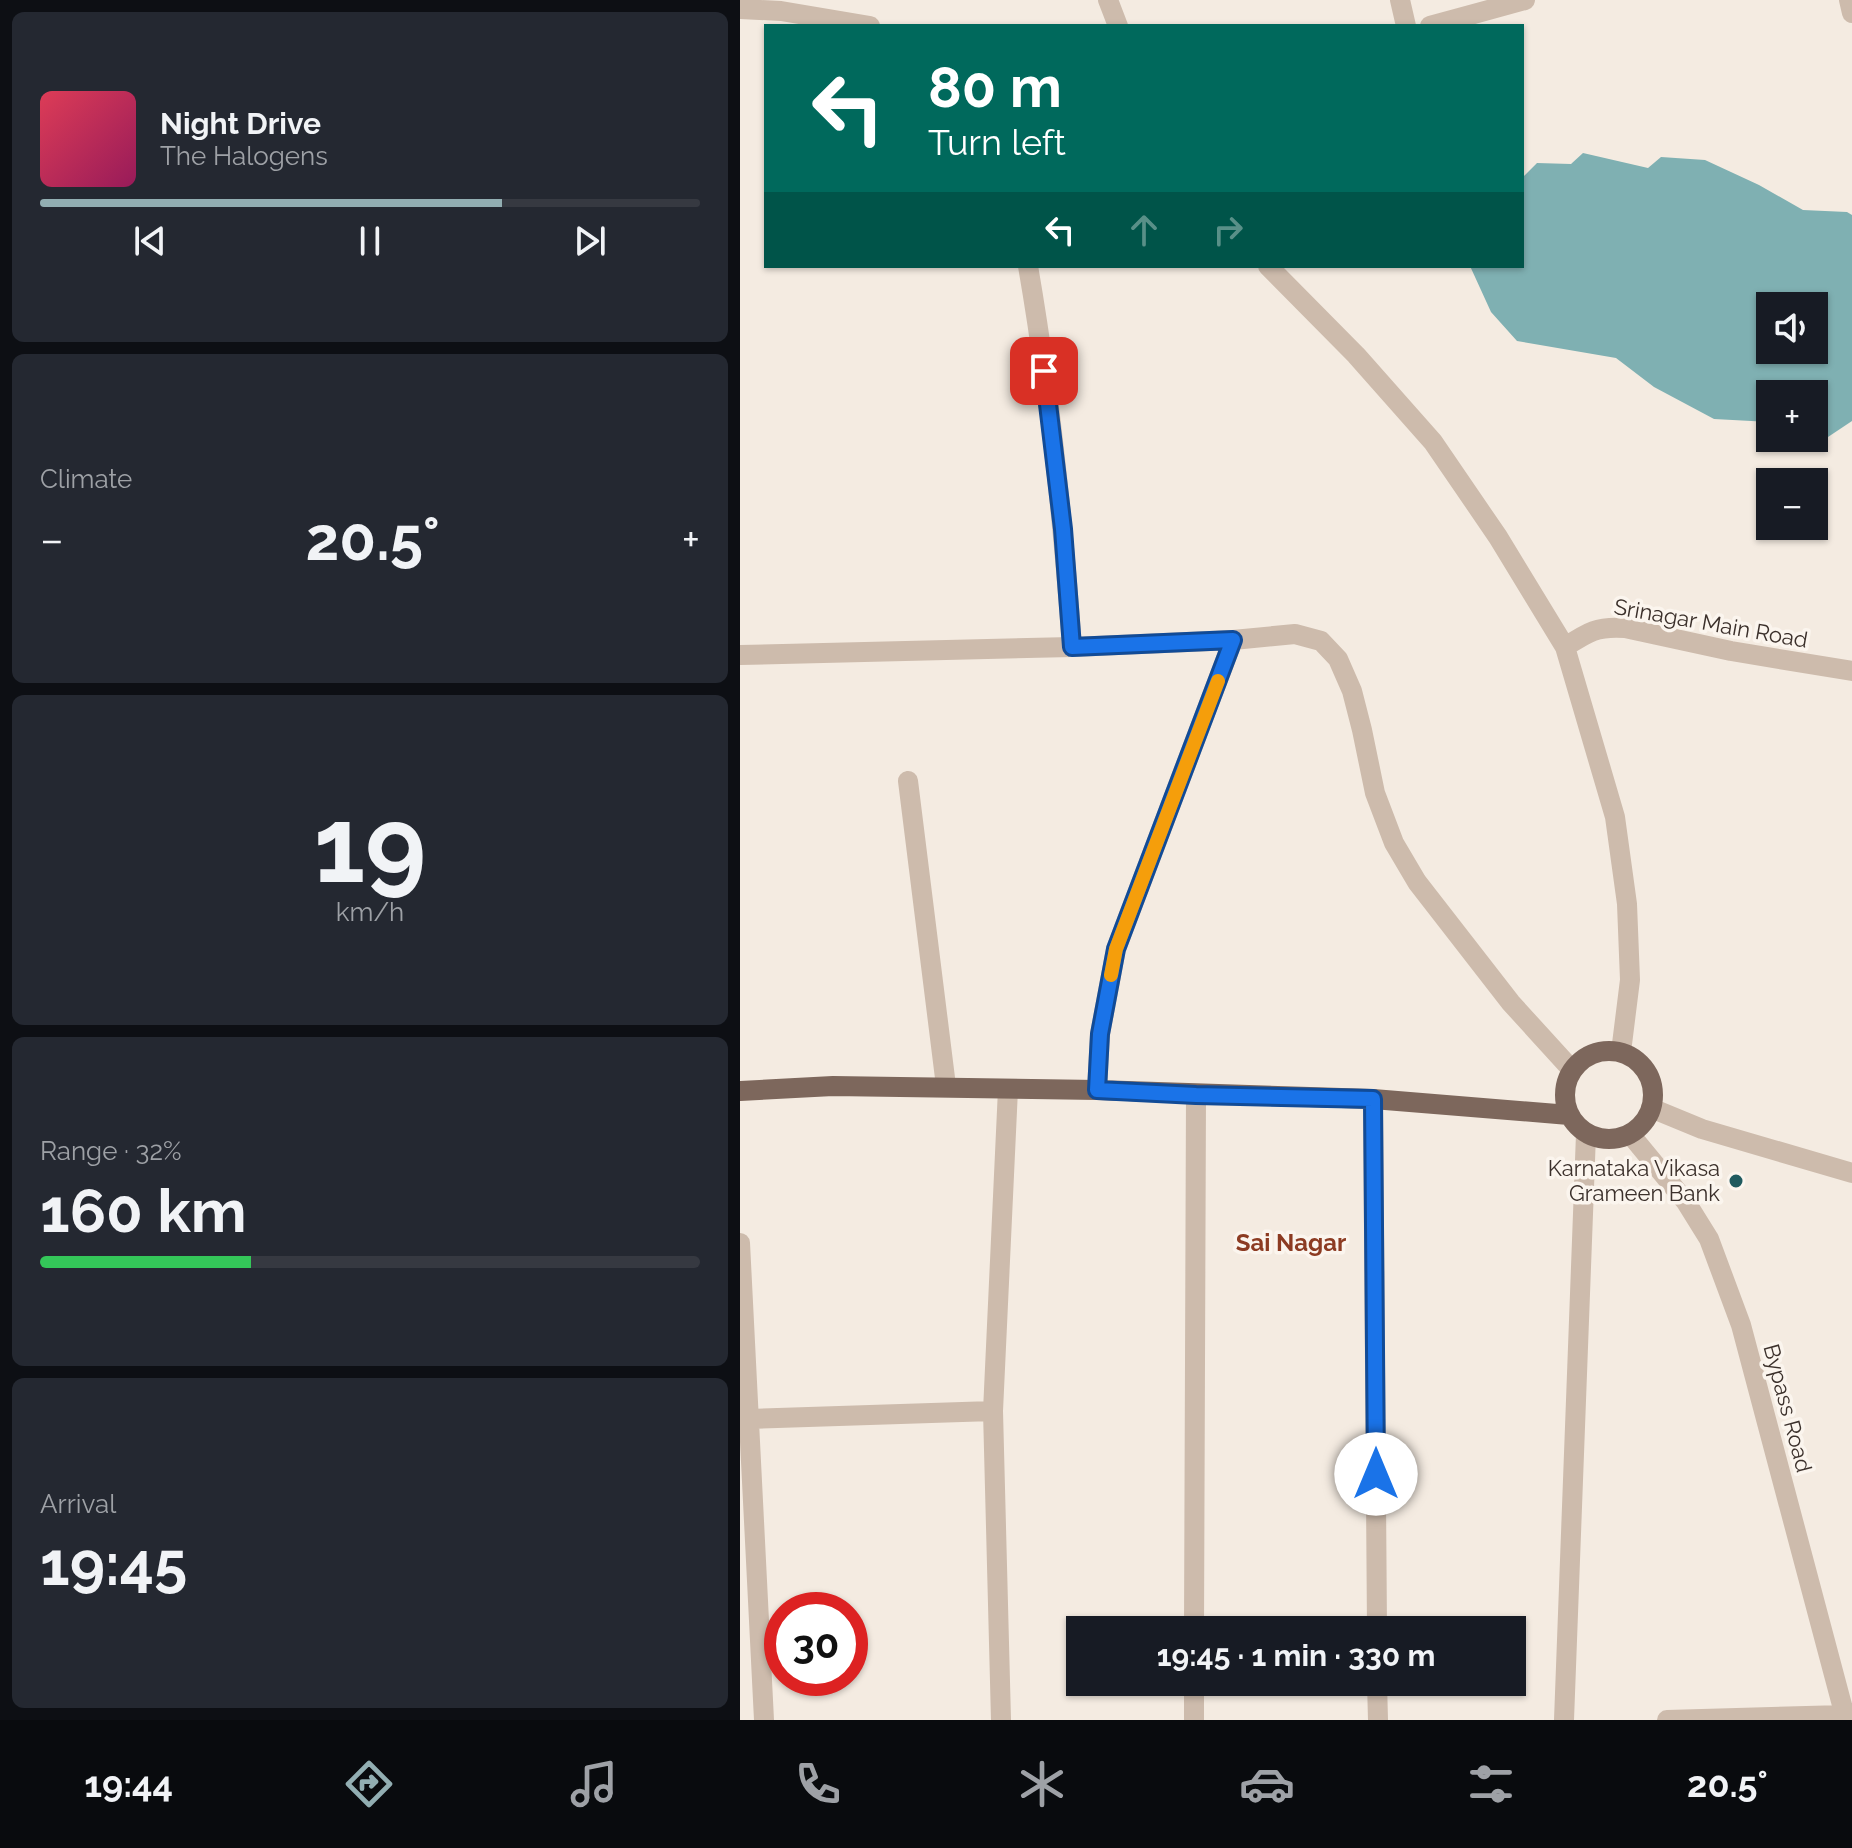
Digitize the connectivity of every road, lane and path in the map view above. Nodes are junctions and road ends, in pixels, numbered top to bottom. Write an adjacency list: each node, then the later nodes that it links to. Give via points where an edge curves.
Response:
1 (1108, 0): 6 (street)
2 (1400, 0): 7 (street)
3 (1525, 0): 8 (street)
4 (740, 9): 5 (street)
5 (858, 24)
6 (1117, 24)
7 (1406, 24)
8 (1437, 24)
9 (1028, 268): 12 (street, via 1053,433)
10 (1270, 268): 13 (street, via 1433,442)
11 (1233, 640): 12 (street); 18 (street, via 1295,634 1321,641 1338,659 1352,691 1375,793 1394,843 1467,948); 21 (street, via 1116,949 1100,1034)
12 (1072, 647): 14 (street)
13 (1565, 647): 15 (street, Srinagar Main Road, via 1592,630 1625,628); 17 (street, via 1615,817 1630,980)
14 (740, 655)
15 (1852, 671)
16 (908, 781): 19 (street)
17 (1621, 1052): 18 (main road, via 1590,1055); 25 (main road, via 1650,1078)
18 (1572, 1070): 26 (main road, via 1566,1084)
19 (946, 1086): 20 (main road); 22 (main road)
20 (1008, 1089): 21 (main road); 31 (street)
21 (1097, 1090): 23 (main road)
22 (740, 1091)
23 (1196, 1095): 24 (main road); 33 (street)
24 (1373, 1099): 26 (main road); 34 (street)
25 (1651, 1108): 28 (main road); 29 (street, via 1702,1129)
26 (1569, 1115): 27 (main road)
27 (1586, 1134): 28 (main road, via 1616,1139); 43 (street)
28 (1630, 1134): 37 (street, Bypass Road, via 1709,1239 1741,1325)
29 (1852, 1173)
30 (740, 1243): 32 (street)
31 (993, 1411): 32 (street); 40 (street)
32 (749, 1419): 39 (street)
33 (1194, 1616)
34 (1377, 1616)
35 (1194, 1696): 41 (street)
36 (1377, 1696): 42 (street)
37 (1848, 1716): 38 (street)
38 (1722, 1719): 44 (street)
39 (764, 1720)
40 (1001, 1720)
41 (1194, 1720)
42 (1378, 1720)
43 (1564, 1720)
44 (1667, 1720)

